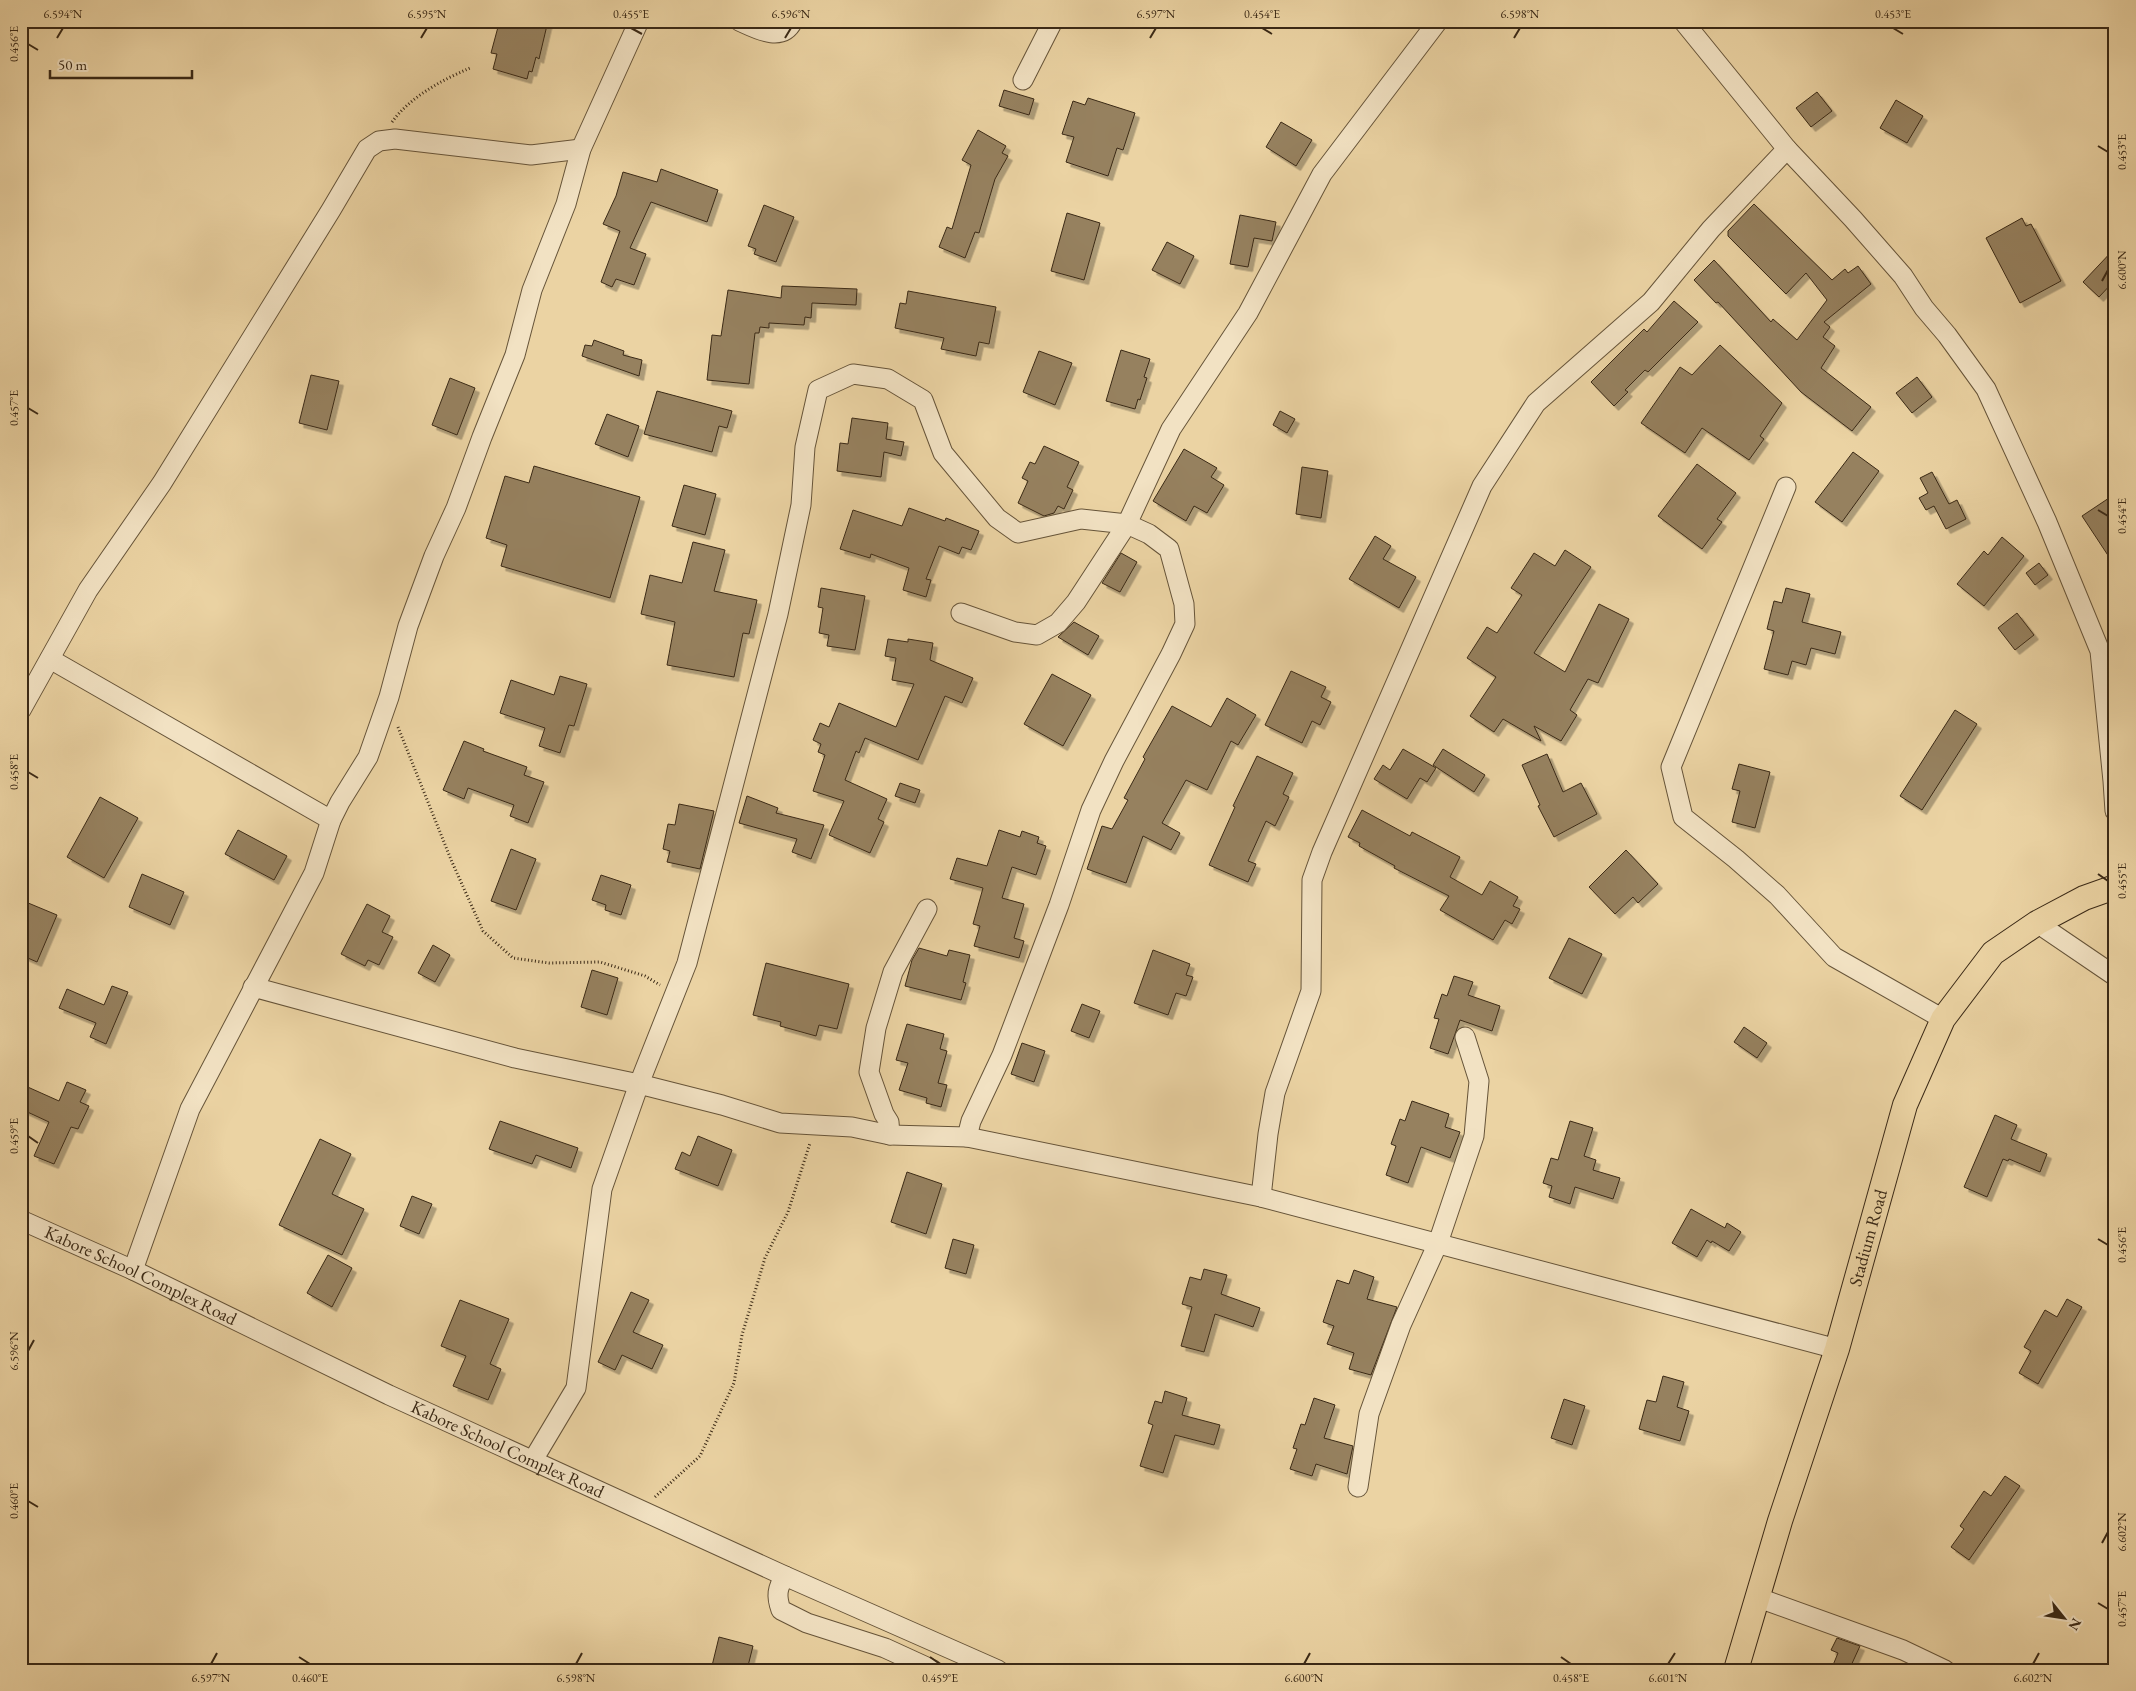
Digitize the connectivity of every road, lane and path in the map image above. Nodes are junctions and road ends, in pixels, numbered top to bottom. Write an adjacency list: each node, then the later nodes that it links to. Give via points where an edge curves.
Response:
1 (639, 21): 11 (street)
2 (739, 21): 3 (street, via 769,34 781,33)
3 (793, 21)
4 (1053, 21): 8 (street)
5 (1438, 21): 13 (street, via 1322,174 1248,313 1171,429)
6 (1683, 21): 10 (street)
7 (470, 68): 9 (path, via 445,79 400,111)
8 (1023, 80)
9 (379, 141): 11 (street, via 414,140 530,155); 15 (street, via 367,148 162,484 88,590)
10 (1787, 148): 18 (street, via 1903,276 1986,389 2047,522 2100,651); 32 (street, via 1711,229 1651,302 1536,403 1482,486 1312,880 1311,991 1275,1092)
11 (581, 150): 16 (street, via 566,204 532,290 515,355 424,582)
12 (1786, 487): 26 (street, via 1671,767 1683,816 1777,895 1834,957)
13 (1127, 524): 14 (street, via 1076,602 1058,623 1037,635 1015,632); 25 (street, via 1081,519 1018,532 997,518 943,453 923,400 888,379 852,374 818,390 805,447 801,505 778,614 690,954); 31 (street, via 1149,534 1169,549 1184,604 1185,624 1091,810 1059,905 1002,1055 970,1121)
14 (962, 613)
15 (50, 659): 17 (street); 19 (street)
16 (389, 696): 19 (street, via 368,757); 25 (path, via 390,707 483,931 513,958 549,963 600,962 645,976)
17 (22, 708)
18 (2115, 811)
19 (331, 820): 24 (street, via 314,873)
20 (2115, 887): 22 (main road, Stadium Road, via 2084,898)
21 (927, 909): 30 (street, via 893,972 876,1028 869,1072 889,1122)
22 (2036, 923): 23 (street); 26 (main road, Stadium Road, via 1993,953)
23 (2115, 976)
24 (253, 988): 28 (street, via 515,1058); 35 (street, via 190,1109)
25 (675, 995): 28 (street)
26 (1943, 1018): 36 (main road, Stadium Road, via 1905,1105)
27 (1465, 1037): 34 (street, via 1479,1081 1474,1136)
28 (640, 1084): 29 (street, via 780,1122); 37 (street, via 602,1189 576,1388)
29 (815, 1126): 30 (street, via 852,1127); 39 (path, via 788,1212 765,1258 742,1335 734,1383 700,1456)
30 (890, 1135): 31 (street)
31 (967, 1137): 32 (street)
32 (1261, 1197): 34 (street)
33 (21, 1220): 35 (street, Kabore School Complex Road)
34 (1438, 1243): 36 (street); 38 (street, via 1401,1325 1369,1414)
35 (133, 1270): 37 (street, Kabore School Complex Road, via 389,1395)
36 (1837, 1349): 41 (main road, Stadium Road, via 1780,1521)
37 (533, 1460): 39 (street, Kabore School Complex Road)
38 (1358, 1487)
39 (641, 1510): 40 (street, Kabore School Complex Road)
40 (786, 1576): 42 (street, via 778,1586 781,1610 807,1623 884,1648); 43 (street, Kabore School Complex Road)
41 (1759, 1598): 44 (main road, Stadium Road); 45 (street, via 1903,1650)
42 (933, 1670)
43 (998, 1670)
44 (1736, 1670)
45 (1945, 1670)

